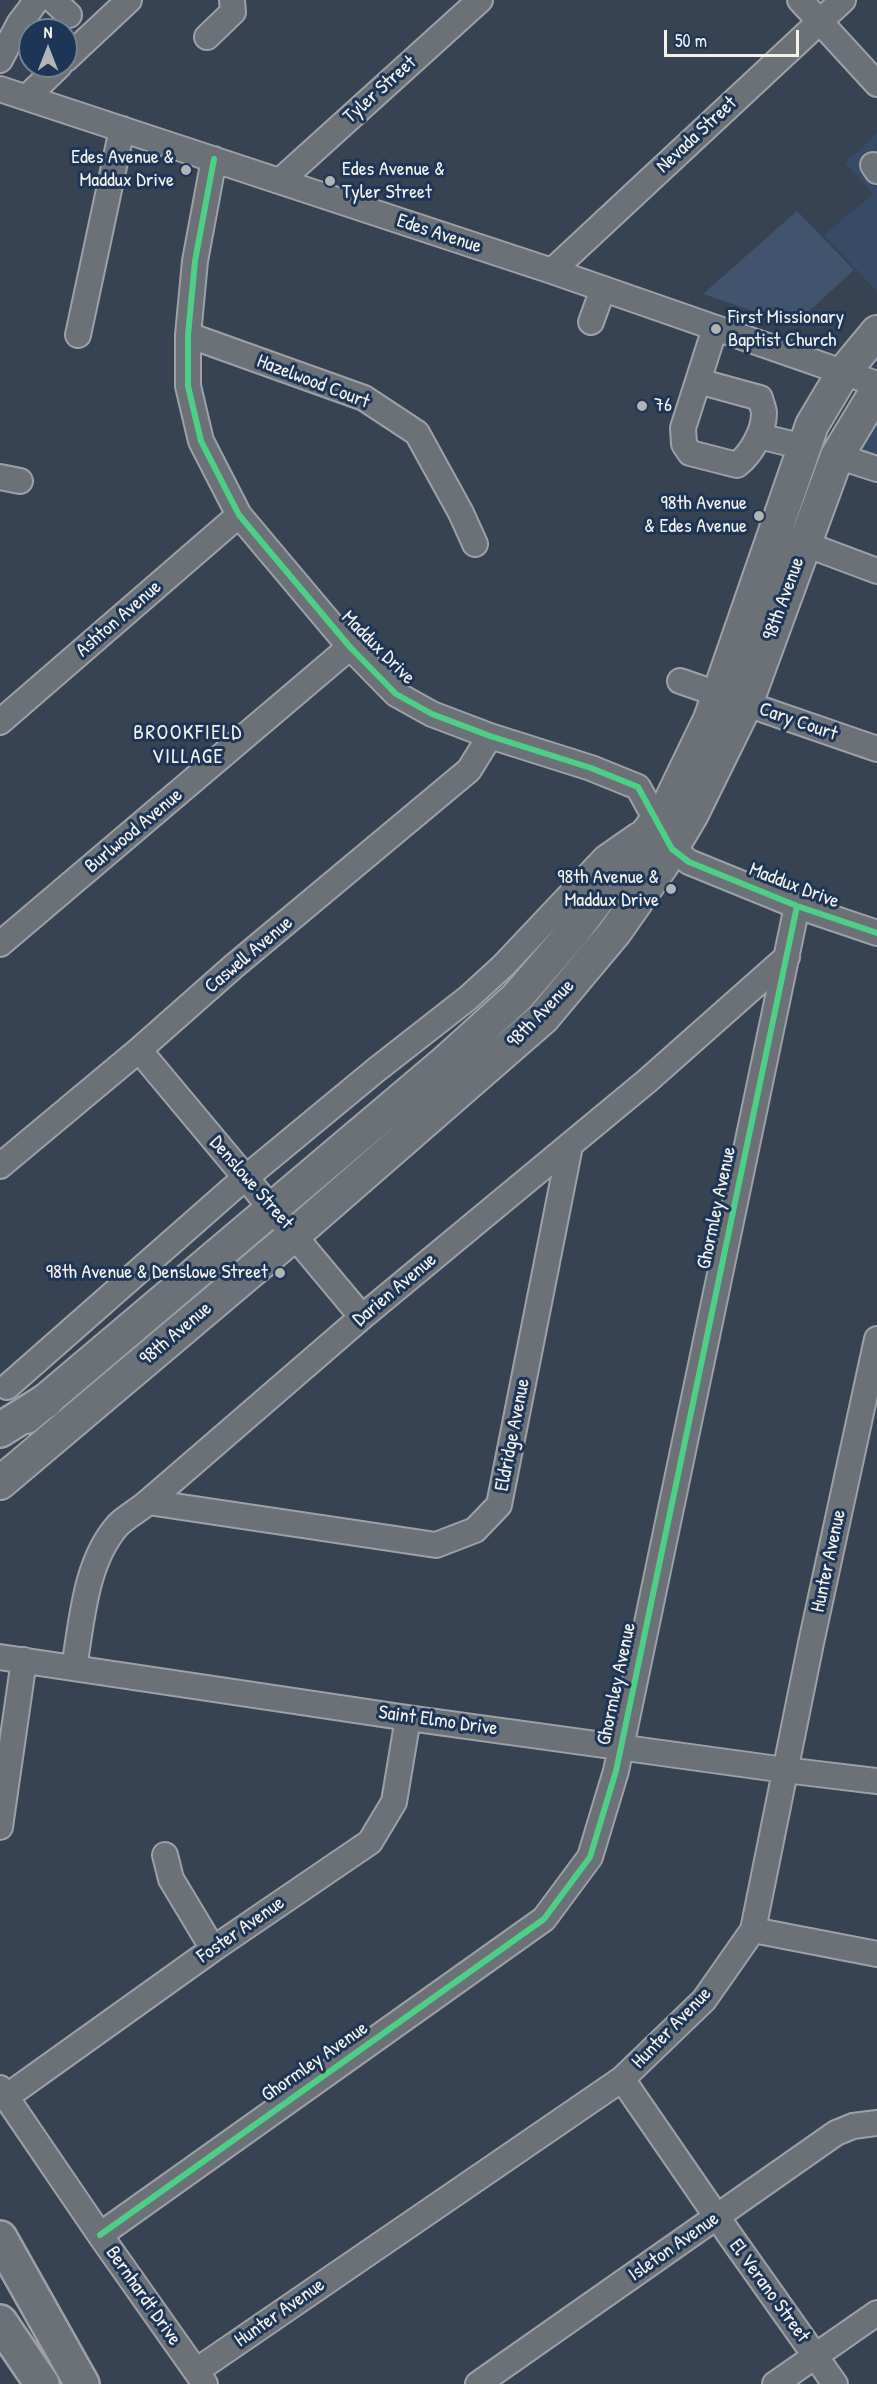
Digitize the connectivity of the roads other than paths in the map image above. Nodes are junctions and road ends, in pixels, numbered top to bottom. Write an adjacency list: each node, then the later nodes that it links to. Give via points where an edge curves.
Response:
1 (37, 0): 10 (street)
2 (129, 0): 9 (street)
3 (232, 0): 8 (street, via 233,12)
4 (480, 0): 17 (street, Tyler Street)
5 (800, 0): 7 (street)
6 (843, 0): 7 (street, Nevada Street)
7 (819, 21): 12 (street); 18 (street, Nevada Street)
8 (207, 37)
9 (78, 48)
10 (0, 60)
11 (46, 78): 14 (street)
12 (877, 84)
13 (0, 89): 14 (street, Edes Avenue)
14 (27, 97): 15 (street, Edes Avenue)
15 (122, 129): 16 (street, Edes Avenue); 23 (street)
16 (214, 159): 17 (street, Edes Avenue); 24 (street, Maddux Drive, via 195,261)
17 (280, 181): 18 (street, Edes Avenue)
18 (552, 271): 19 (street, Edes Avenue)
19 (603, 289): 20 (street); 21 (street, Edes Avenue)
20 (591, 322)
21 (716, 328): 25 (street, Edes Avenue); 26 (street)
22 (877, 332): 25 (main road, 98th Avenue)
23 (78, 335)
24 (188, 335): 33 (street, Maddux Drive, via 188,386 201,441); 35 (street, Hazelwood Court, via 364,398 417,433)
25 (843, 373): 27 (street, Edes Avenue); 30 (main road, 98th Avenue, via 812,425)
26 (698, 381): 29 (street, via 760,398 764,413); 29 (street, via 683,428 684,444 690,453 737,465)
27 (877, 384)
28 (877, 390): 31 (main road, 98th Avenue)
29 (759, 435): 30 (street)
30 (804, 447): 34 (main road, 98th Avenue)
31 (837, 456): 32 (street); 36 (main road, 98th Avenue)
32 (877, 469)
33 (238, 515): 38 (street, Maddux Drive); 41 (street, Ashton Avenue)
34 (773, 532): 36 (street); 40 (main road, 98th Avenue)
35 (475, 544)
36 (803, 545): 37 (street); 40 (main road, 98th Avenue)
37 (877, 571)
38 (350, 647): 42 (street, Maddux Drive, via 396,694 432,714); 48 (street, Burlwood Avenue)
39 (680, 681): 40 (street, Cary Court)
40 (733, 699): 43 (street, Cary Court); 44 (main road, 98th Avenue, via 710,718); 45 (main road, 98th Avenue, via 692,814)
41 (0, 722)
42 (490, 736): 44 (street, Maddux Drive, via 638,787); 50 (street, Caswell Avenue, via 469,770)
43 (877, 749)
44 (657, 821): 45 (street, Maddux Drive); 53 (street, 98th Avenue, via 605,858 468,998); 54 (main road, 98th Avenue, via 574,931 517,997 356,1141)
45 (672, 849): 46 (street, Maddux Drive, via 689,862); 55 (main road, 98th Avenue, via 615,932 543,1018)
46 (797, 906): 47 (street, Maddux Drive); 49 (street, Ghormley Avenue)
47 (877, 933)
48 (0, 944)
49 (788, 957): 51 (street, Darien Avenue); 68 (street, Ghormley Avenue)
50 (139, 1050): 52 (street, Caswell Avenue); 53 (street, Denslowe Street)
51 (570, 1146): 56 (street, Darien Avenue); 63 (street, Eldridge Avenue, via 499,1505 476,1530 436,1545)
52 (0, 1166)
53 (246, 1178): 54 (street, Denslowe Street); 58 (street, 98th Avenue)
54 (273, 1209): 55 (street, Denslowe Street); 59 (main road, 98th Avenue)
55 (295, 1234): 56 (street, Denslowe Street); 62 (main road, 98th Avenue)
56 (362, 1317): 63 (street, Darien Avenue)
57 (877, 1339): 69 (street, Hunter Avenue)
58 (7, 1387)
59 (46, 1401): 60 (highway); 61 (main road, 98th Avenue)
60 (0, 1430)
61 (0, 1439)
62 (0, 1482)
63 (148, 1502): 66 (street, Darien Avenue, via 118,1526 99,1556 89,1584)
64 (0, 1657): 65 (street, Saint Elmo Drive)
65 (24, 1660): 66 (street, Saint Elmo Drive); 71 (street)
66 (74, 1668): 67 (street, Saint Elmo Drive)
67 (408, 1718): 68 (street, Saint Elmo Drive); 74 (street, Foster Avenue, via 394,1802 370,1842)
68 (621, 1746): 69 (street, Saint Elmo Drive); 80 (street, Ghormley Avenue, via 590,1857 544,1919)
69 (785, 1770): 70 (street, Saint Elmo Drive); 73 (street, Hunter Avenue)
70 (877, 1781)
71 (0, 1827)
72 (165, 1855): 74 (street, via 171,1880)
73 (753, 1930): 75 (street); 76 (street, Hunter Avenue, via 704,2000)
74 (213, 1949): 77 (street, Foster Avenue)
75 (877, 1954)
76 (622, 2079): 79 (street, El Verano Street); 85 (street, Hunter Avenue)
77 (3, 2092): 80 (street, Bernhardt Drive)
78 (877, 2123): 79 (street, Isleton Avenue, via 836,2133)
79 (717, 2217): 84 (street, El Verano Street); 88 (street, Isleton Avenue)
80 (100, 2235): 85 (street, Bernhardt Drive)
81 (0, 2238): 87 (highway)
82 (877, 2313): 84 (street)
83 (0, 2322): 86 (highway)
84 (815, 2355): 89 (street); 90 (street, El Verano Street)
85 (200, 2378)
86 (42, 2384)
87 (82, 2384)
88 (478, 2384)
89 (775, 2384)
90 (835, 2384)

